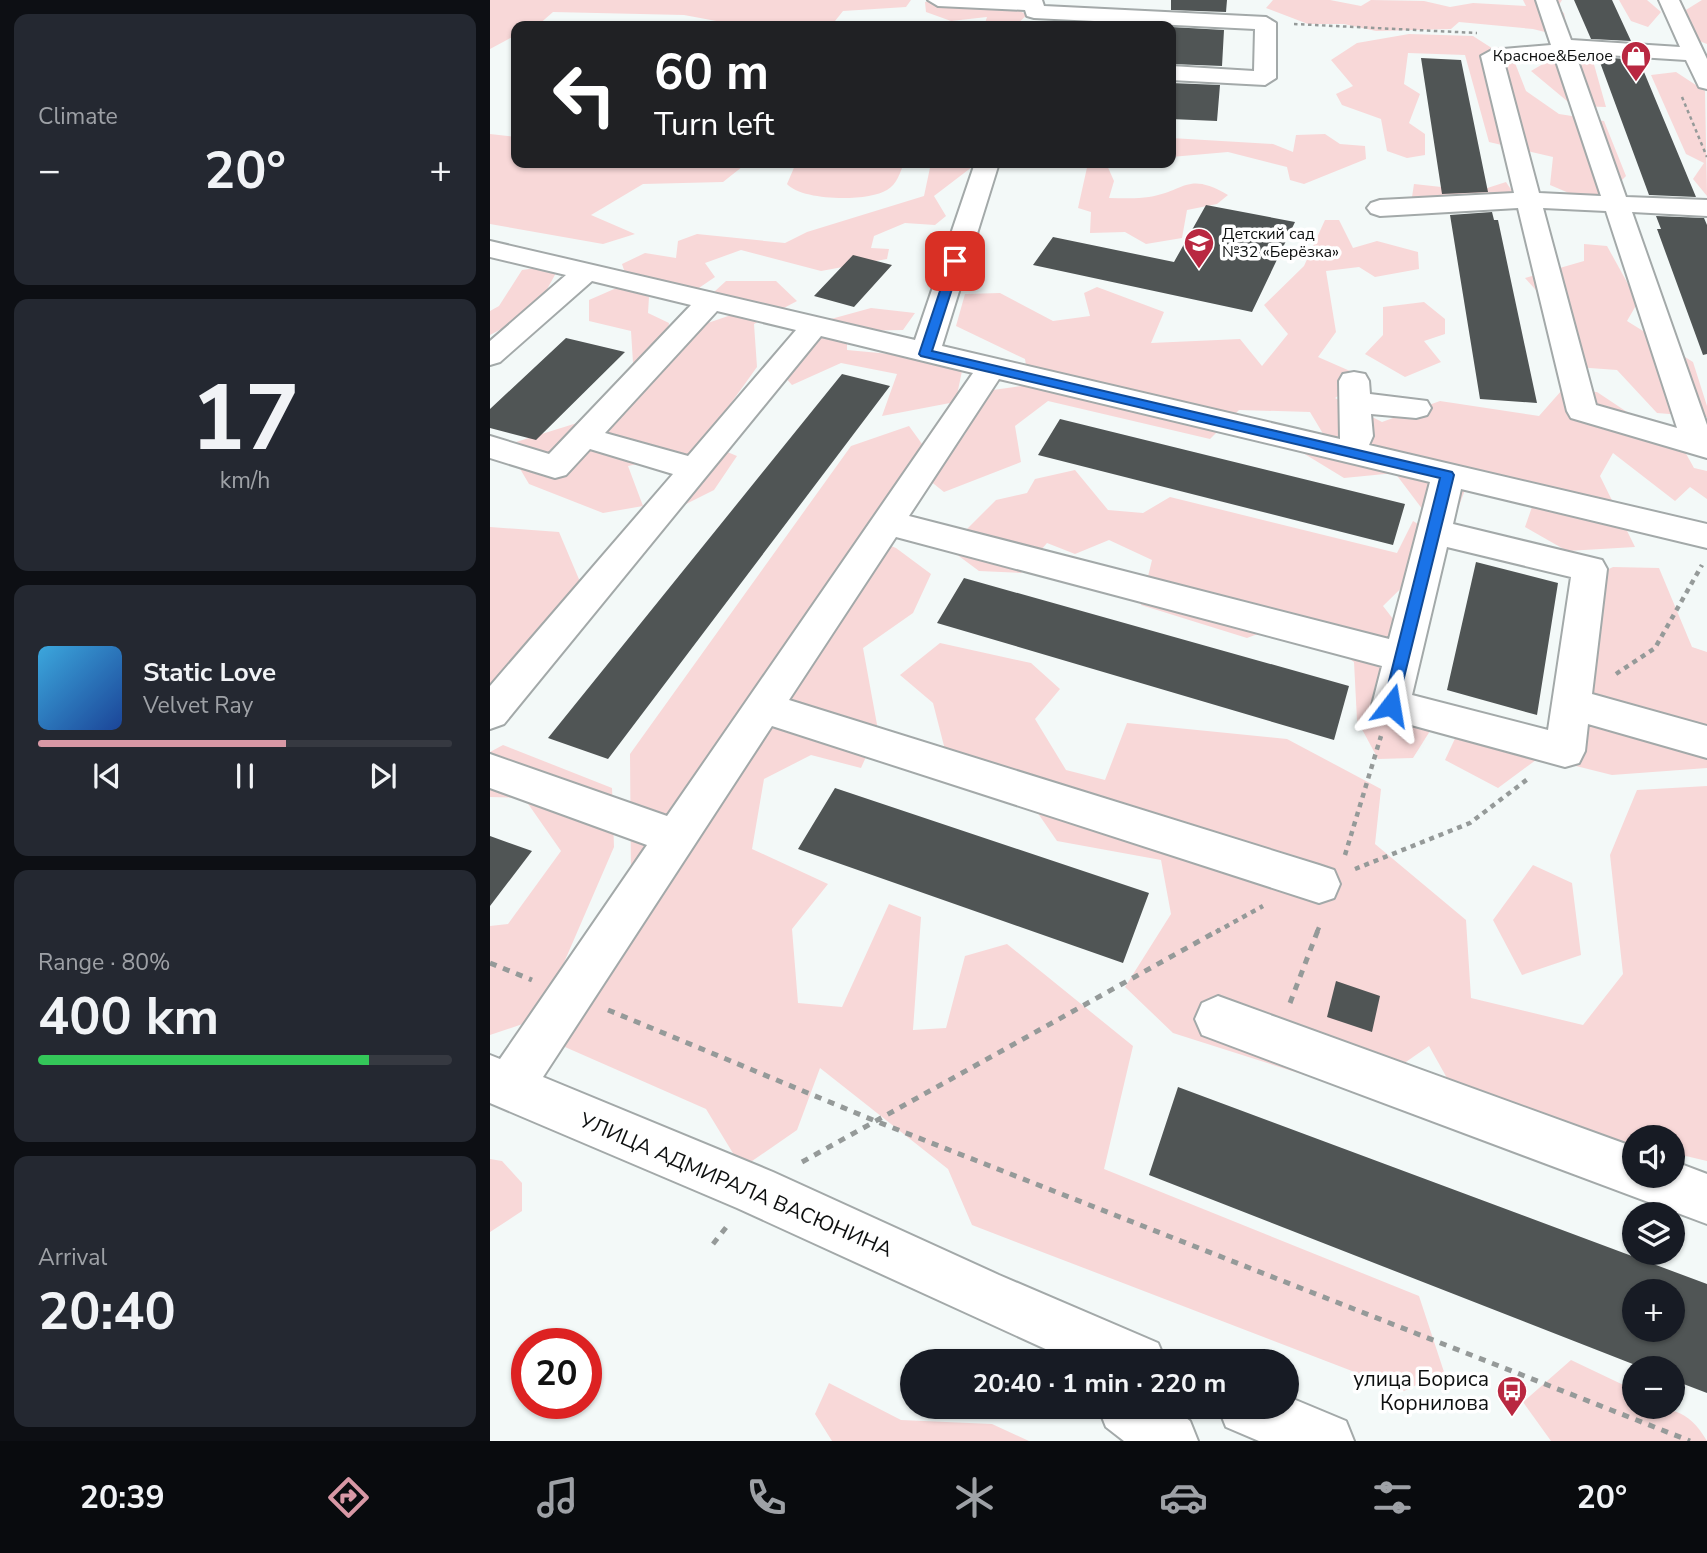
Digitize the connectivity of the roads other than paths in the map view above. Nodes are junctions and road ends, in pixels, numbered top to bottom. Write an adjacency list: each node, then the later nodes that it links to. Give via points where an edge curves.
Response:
1 (938, 0): 4 (street)
2 (1546, 0): 5 (street)
3 (1669, 0): 6 (street)
4 (1034, 10): 7 (street, via 1266,23 1265,78)
5 (1562, 49): 6 (street); 10 (street, via 1492,56); 11 (street)
6 (1694, 54): 8 (street)
7 (1176, 73)
8 (1707, 82)
9 (985, 168): 18 (street)
10 (1527, 200): 11 (street); 12 (street); 23 (street, via 1582,411)
11 (1616, 204): 13 (street); 23 (street)
12 (1380, 208)
13 (1707, 208)
14 (490, 249): 15 (street)
15 (585, 273): 16 (street); 19 (street)
16 (709, 303): 17 (street); 22 (street)
17 (813, 328): 18 (street); 26 (street)
18 (925, 354): 20 (street)
19 (490, 356)
20 (991, 368): 25 (street); 28 (street)
21 (1416, 408): 25 (street, via 1355,392 1357,436)
22 (583, 438): 24 (street, via 555,467); 26 (street)
23 (1703, 445)
24 (490, 447)
25 (1351, 452): 27 (street)
26 (695, 469): 34 (street)
27 (1448, 475): 29 (street); 30 (street)
28 (888, 523): 31 (street); 33 (street)
29 (1434, 532): 31 (street); 32 (street, via 1590,569)
30 (1707, 536)
31 (1403, 657): 32 (street, via 1391,705 1565,751)
32 (1572, 704): 35 (street)
33 (765, 708): 37 (street); 38 (street)
34 (490, 713)
35 (1707, 742)
36 (490, 771): 37 (street)
37 (678, 838): 40 (street, via 571,995)
38 (1319, 884)
39 (1218, 1019): 41 (street)
40 (499, 1083): 44 (street, УЛИЦА АДМИРАЛА ВАСЮНИНА, via 755,1190)
41 (1622, 1168)
42 (1678, 1188): 43 (street)
43 (1707, 1199)
44 (980, 1294): 45 (street, УЛИЦА АДМИРАЛА ВАСЮНИНА); 46 (street, УЛИЦА АДМИРАЛА ВАСЮНИНА)
45 (1050, 1349)
46 (1109, 1349)
47 (1142, 1419): 49 (street)
48 (1274, 1419): 50 (street)
49 (1170, 1441)
50 (1326, 1441)

